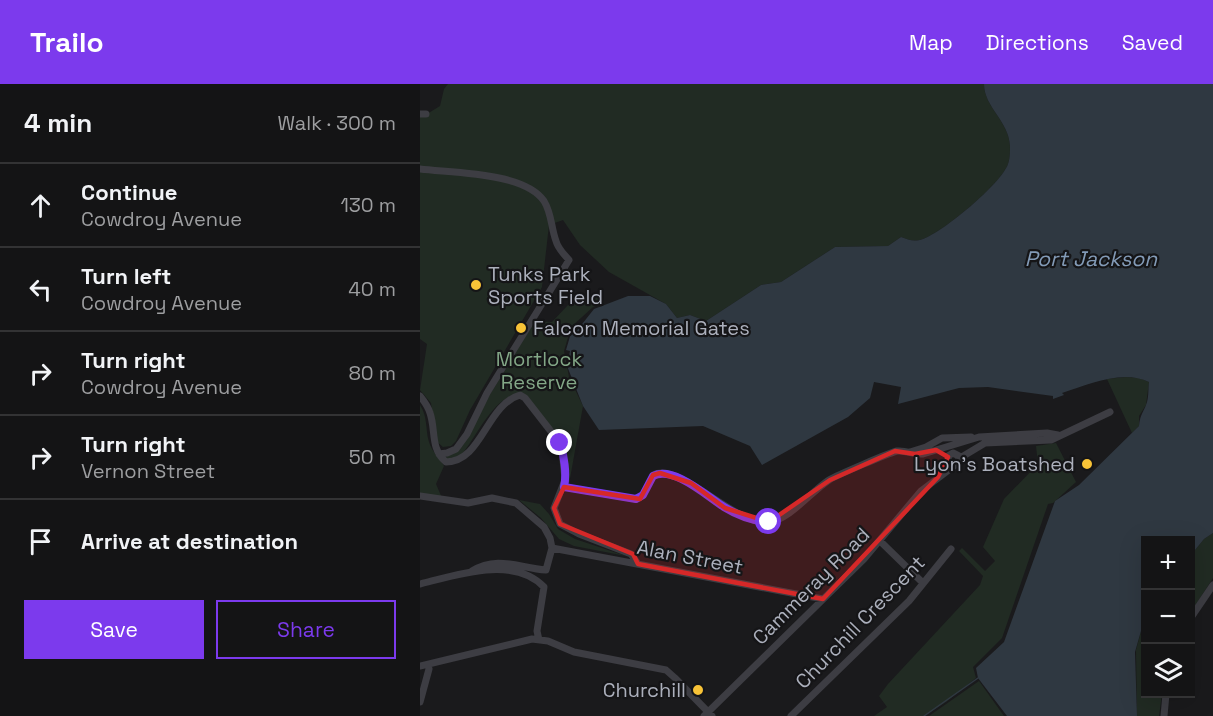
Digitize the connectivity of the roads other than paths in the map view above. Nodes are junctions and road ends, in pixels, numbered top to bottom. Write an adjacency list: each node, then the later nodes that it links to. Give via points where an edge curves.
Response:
1 (420, 169): 7 (street, via 485,175 533,191 543,199 555,241 569,260 466,434 456,449)
2 (420, 396): 7 (street, via 428,406 433,441)
3 (1110, 412): 4 (street)
4 (1058, 435): 5 (street); 8 (street, via 1051,440 985,444)
5 (979, 437): 6 (street, via 942,438); 8 (street)
6 (910, 452): 8 (street, via 936,450); 9 (street, via 895,451 830,480 783,517 769,522 725,508 691,483 660,473 653,476 643,495 636,499)
7 (440, 454): 9 (street, via 446,462 466,456 496,412 520,395 560,443)
8 (953, 454): 11 (street, Cammeray Road, via 938,477 921,491)
9 (564, 487): 14 (street, via 554,508 560,525 631,554)
10 (420, 496): 12 (street, via 468,503 492,498 516,503 544,527)
11 (880, 541): 16 (street); 19 (street, Cammeray Road)
12 (552, 548): 14 (street, Alan Street); 15 (street, via 546,570 494,562)
13 (951, 549): 16 (street, Churchill Crescent)
14 (638, 564): 19 (street, Alan Street)
15 (472, 571): 17 (street); 21 (street, via 492,569 537,579 544,587)
16 (923, 583): 28 (street, Churchill Crescent)
17 (420, 584)
18 (1213, 585): 20 (street)
19 (823, 599): 27 (street, Cammeray Road)
20 (1195, 613)
21 (539, 640): 22 (street); 23 (street); 27 (street, via 574,652 666,670)
22 (420, 666)
23 (429, 669): 24 (street); 26 (street)
24 (420, 671)
25 (1166, 698): 29 (street)
26 (420, 702)
27 (708, 714)
28 (791, 716)
29 (1164, 716)

